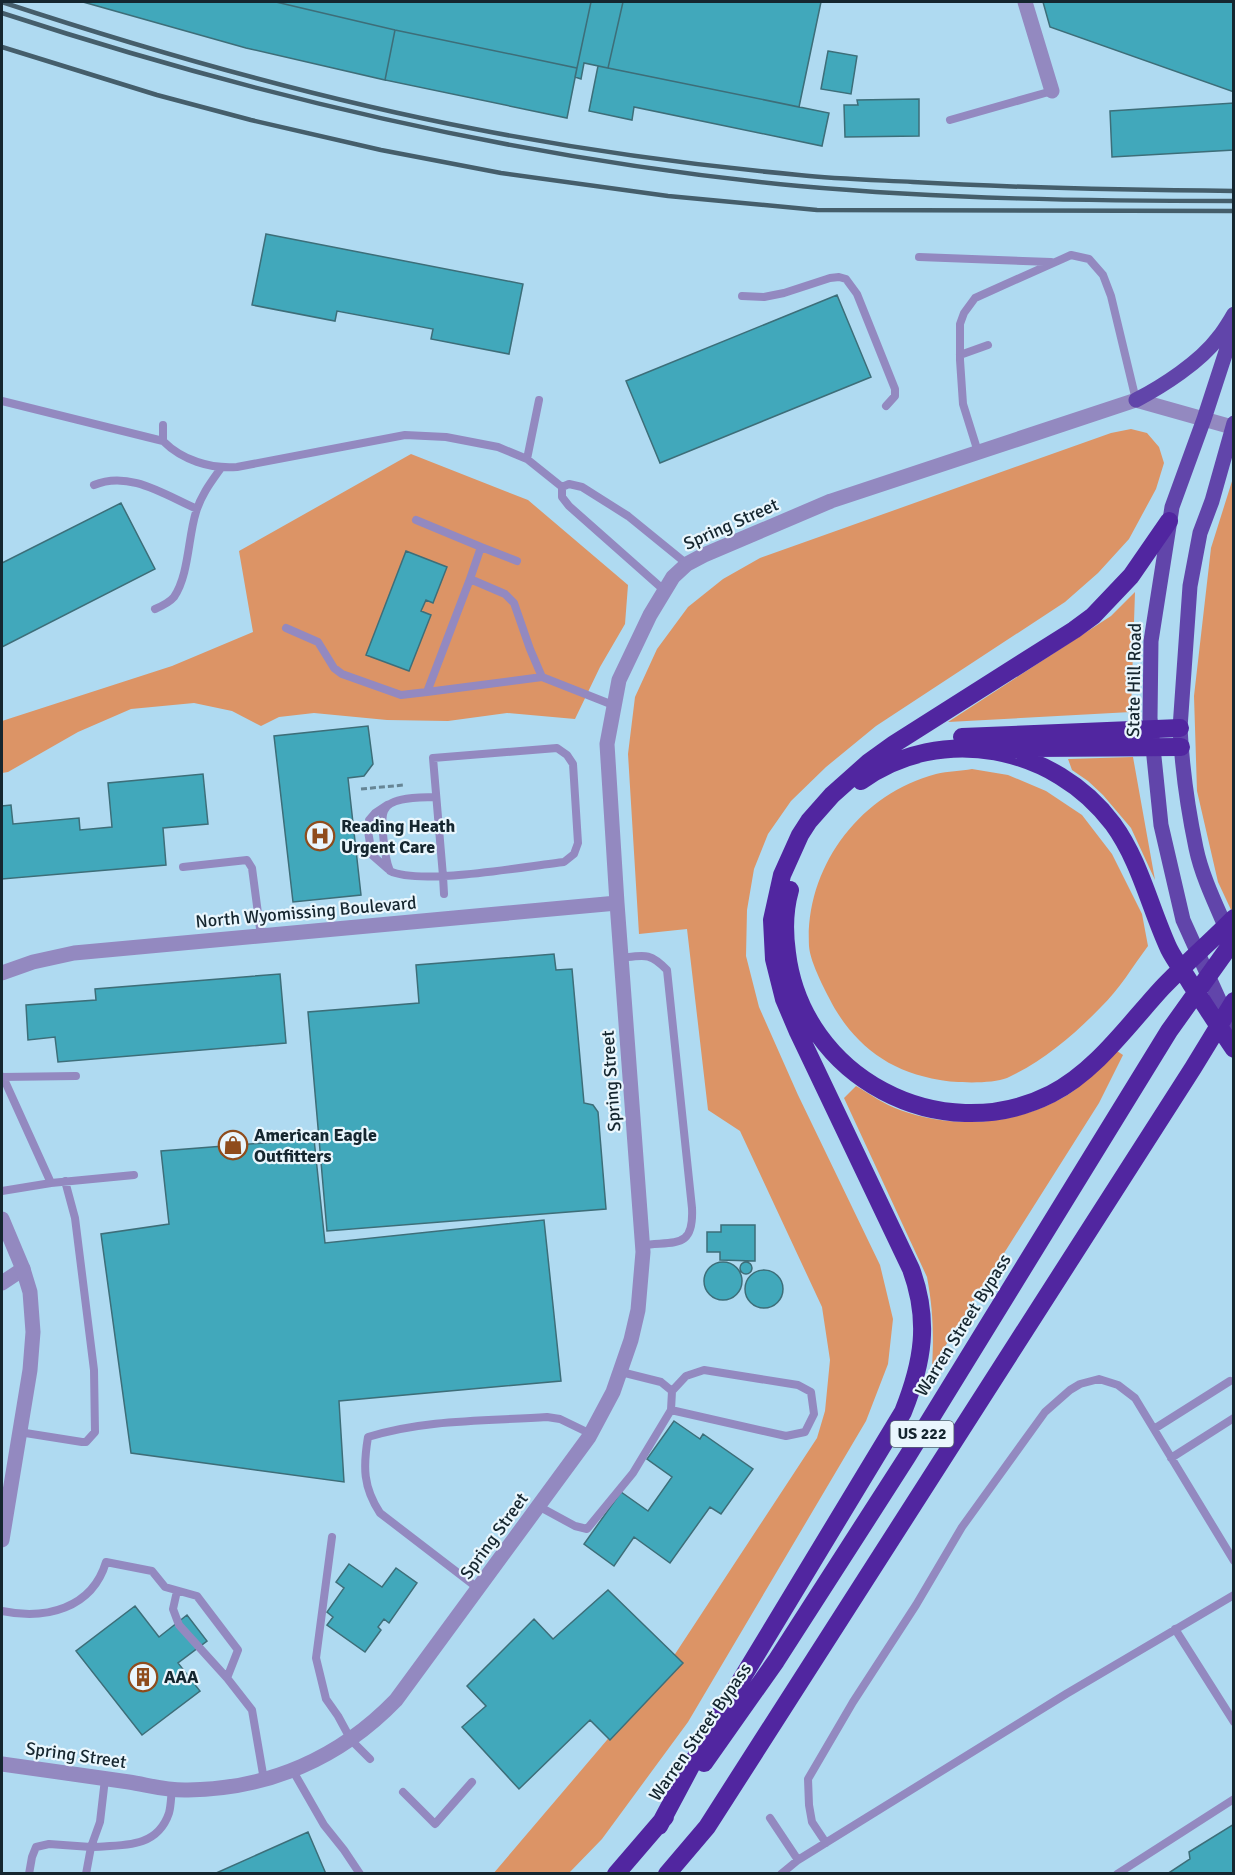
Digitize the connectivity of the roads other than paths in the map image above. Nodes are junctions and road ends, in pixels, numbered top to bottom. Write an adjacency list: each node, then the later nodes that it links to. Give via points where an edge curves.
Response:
1 (1025, 2): 2 (street)
2 (1052, 91): 3 (lane)
3 (950, 120)
4 (920, 257): 5 (lane)
5 (1054, 262): 10 (lane, via 975,298 960,324); 12 (lane, via 1071,255 1089,259 1103,275)
6 (742, 296): 14 (lane, via 764,297 830,278 846,279 857,294 895,389 895,396)
7 (1233, 314): 12 (main road, via 1218,339 1198,358)
8 (1233, 327): 15 (main road, State Hill Road)
9 (988, 345): 10 (lane)
10 (960, 355): 19 (lane, via 963,404)
11 (539, 400): 20 (lane)
12 (1136, 400): 15 (street); 19 (street, Spring Street)
13 (2, 401): 18 (lane)
14 (885, 406)
15 (1204, 419): 17 (street); 26 (main road, State Hill Road)
16 (163, 425): 18 (lane)
17 (1233, 426): 37 (main road, via 1200,533 1190,586)
18 (163, 441): 21 (lane, via 172,451)
19 (978, 452): 29 (street, Spring Street, via 831,501)
20 (526, 459): 21 (lane, via 498,447 405,435); 23 (lane)
21 (221, 468): 24 (lane)
22 (94, 485): 24 (lane, via 113,479 135,482)
23 (562, 487): 29 (lane, via 575,484 591,492); 31 (lane, via 562,496 569,506)
24 (197, 509): 32 (lane, via 174,597)
25 (416, 520): 27 (lane)
26 (1169, 521): 38 (main road, State Hill Road, via 1151,641); 41 (highway, via 1131,576 1093,616)
27 (481, 546): 28 (lane); 30 (lane)
28 (517, 561)
29 (687, 564): 31 (street, Spring Street)
30 (470, 579): 34 (lane, via 505,594 513,603); 35 (lane)
31 (665, 591): 36 (street, Spring Street, via 619,680)
32 (155, 609)
33 (286, 628): 35 (lane, via 318,642 342,674 401,695)
34 (542, 677): 35 (lane); 36 (lane)
35 (427, 693)
36 (613, 705): 48 (street, Spring Street, via 607,744)
37 (1180, 728): 38 (highway); 39 (main road)
38 (1151, 739): 39 (highway); 40 (highway); 41 (highway, via 942,738 913,744); 57 (main road, State Hill Road, via 1161,825 1183,920)
39 (1181, 747): 52 (main road, via 1196,849)
40 (995, 751): 49 (highway, via 971,747 927,751 877,771 833,808 796,869 787,899 786,945 792,981 806,1017 822,1040 866,1082 901,1100 959,1113 1000,1110 1034,1101 1064,1086 1091,1065); 58 (highway, via 1062,778 1112,822 1130,851 1170,950)
41 (869, 762): 101 (highway, via 821,806 790,853 772,920 774,959 798,1032 916,1282 923,1330 918,1370 903,1412 707,1736)
42 (436, 797): 43 (lane); 46 (lane); 46 (lane, via 434,758 557,748 573,764 578,843 570,858)
43 (387, 805): 45 (lane, via 382,820); 45 (lane, via 369,820 368,831 372,855)
44 (183, 867): 50 (lane, via 247,860 252,868)
45 (390, 871): 46 (lane, via 399,876)
46 (442, 876): 47 (lane)
47 (444, 894)
48 (617, 903): 50 (street, North Wyomissing Boulevard); 53 (street, Spring Street)
49 (1233, 918)
50 (261, 936): 54 (street, North Wyomissing Boulevard, via 74,953)
51 (1233, 940): 101 (highway, Warren Street Bypass / US 222, via 1169,1031 776,1661)
52 (1233, 946)
53 (621, 958): 67 (street, Spring Street); 67 (lane, via 648,955 667,970 692,1208 689,1236 682,1241)
54 (2, 973)
55 (1233, 1001): 59 (highway, US 222)
56 (1233, 1026): 59 (highway)
57 (1233, 1033)
58 (1233, 1049)
59 (1193, 1068): 109 (highway, US 222, via 707,1827)
60 (76, 1076): 61 (lane)
61 (2, 1077): 64 (lane)
62 (134, 1175): 63 (lane)
63 (65, 1181): 64 (lane); 76 (lane, via 75,1218 94,1370 95,1432 82,1442)
64 (51, 1183): 65 (lane)
65 (2, 1191)
66 (2, 1219): 68 (street)
67 (643, 1245): 70 (street, Spring Street, via 638,1310)
68 (22, 1269): 69 (street); 76 (street, via 30,1292 33,1332)
69 (2, 1283)
70 (621, 1372): 72 (lane, via 661,1382); 77 (street, Spring Street)
71 (1230, 1381): 75 (lane)
72 (672, 1391): 73 (lane); 73 (lane, via 686,1376 704,1370 798,1385 811,1392 814,1414 805,1432 786,1436)
73 (671, 1410): 79 (lane, via 633,1473 587,1529)
74 (1233, 1418): 78 (lane)
75 (1154, 1429): 78 (lane); 102 (lane, via 1135,1398 1118,1385 1099,1379 1070,1390 1045,1412 962,1527 808,1779 812,1822)
76 (19, 1432): 81 (street)
77 (591, 1434): 79 (street, Spring Street); 83 (lane, via 547,1417 404,1428 368,1437 364,1468 380,1513)
78 (1171, 1458): 82 (lane)
79 (540, 1507): 83 (street, Spring Street)
80 (332, 1537): 90 (lane, via 316,1658 326,1699)
81 (2, 1540)
82 (1233, 1561)
83 (479, 1589): 90 (street, Spring Street, via 396,1700)
84 (177, 1591): 86 (lane, via 165,1587 152,1571 106,1562 96,1584 63,1609 36,1615); 88 (lane, via 173,1609 179,1625); 88 (lane, via 197,1596 238,1650)
85 (1233, 1595): 87 (lane)
86 (2, 1611)
87 (1175, 1629): 89 (lane); 102 (lane)
88 (227, 1678): 95 (lane, via 252,1710)
89 (1233, 1722)
90 (351, 1740): 91 (lane); 93 (street, Spring Street)
91 (370, 1759)
92 (2, 1764): 94 (street, Spring Street)
93 (293, 1771): 95 (street, Spring Street); 107 (lane, via 324,1825)
94 (105, 1779): 97 (street, Spring Street); 103 (lane, via 100,1822)
95 (264, 1780): 97 (street, Spring Street, via 230,1787)
96 (472, 1782): 98 (lane, via 435,1824)
97 (172, 1789): 103 (lane, via 169,1813 156,1834 144,1841)
98 (403, 1792)
99 (1233, 1799): 111 (lane)
100 (770, 1818): 104 (lane)
101 (658, 1826): 108 (highway, Warren Street Bypass / US 222)
102 (826, 1843): 104 (lane)
103 (91, 1847): 105 (lane, via 36,1846); 106 (lane)
104 (798, 1860): 110 (lane)
105 (29, 1874)
106 (86, 1874)
107 (360, 1874)
108 (616, 1874)
109 (667, 1874)
110 (781, 1874)
111 (1117, 1874)

